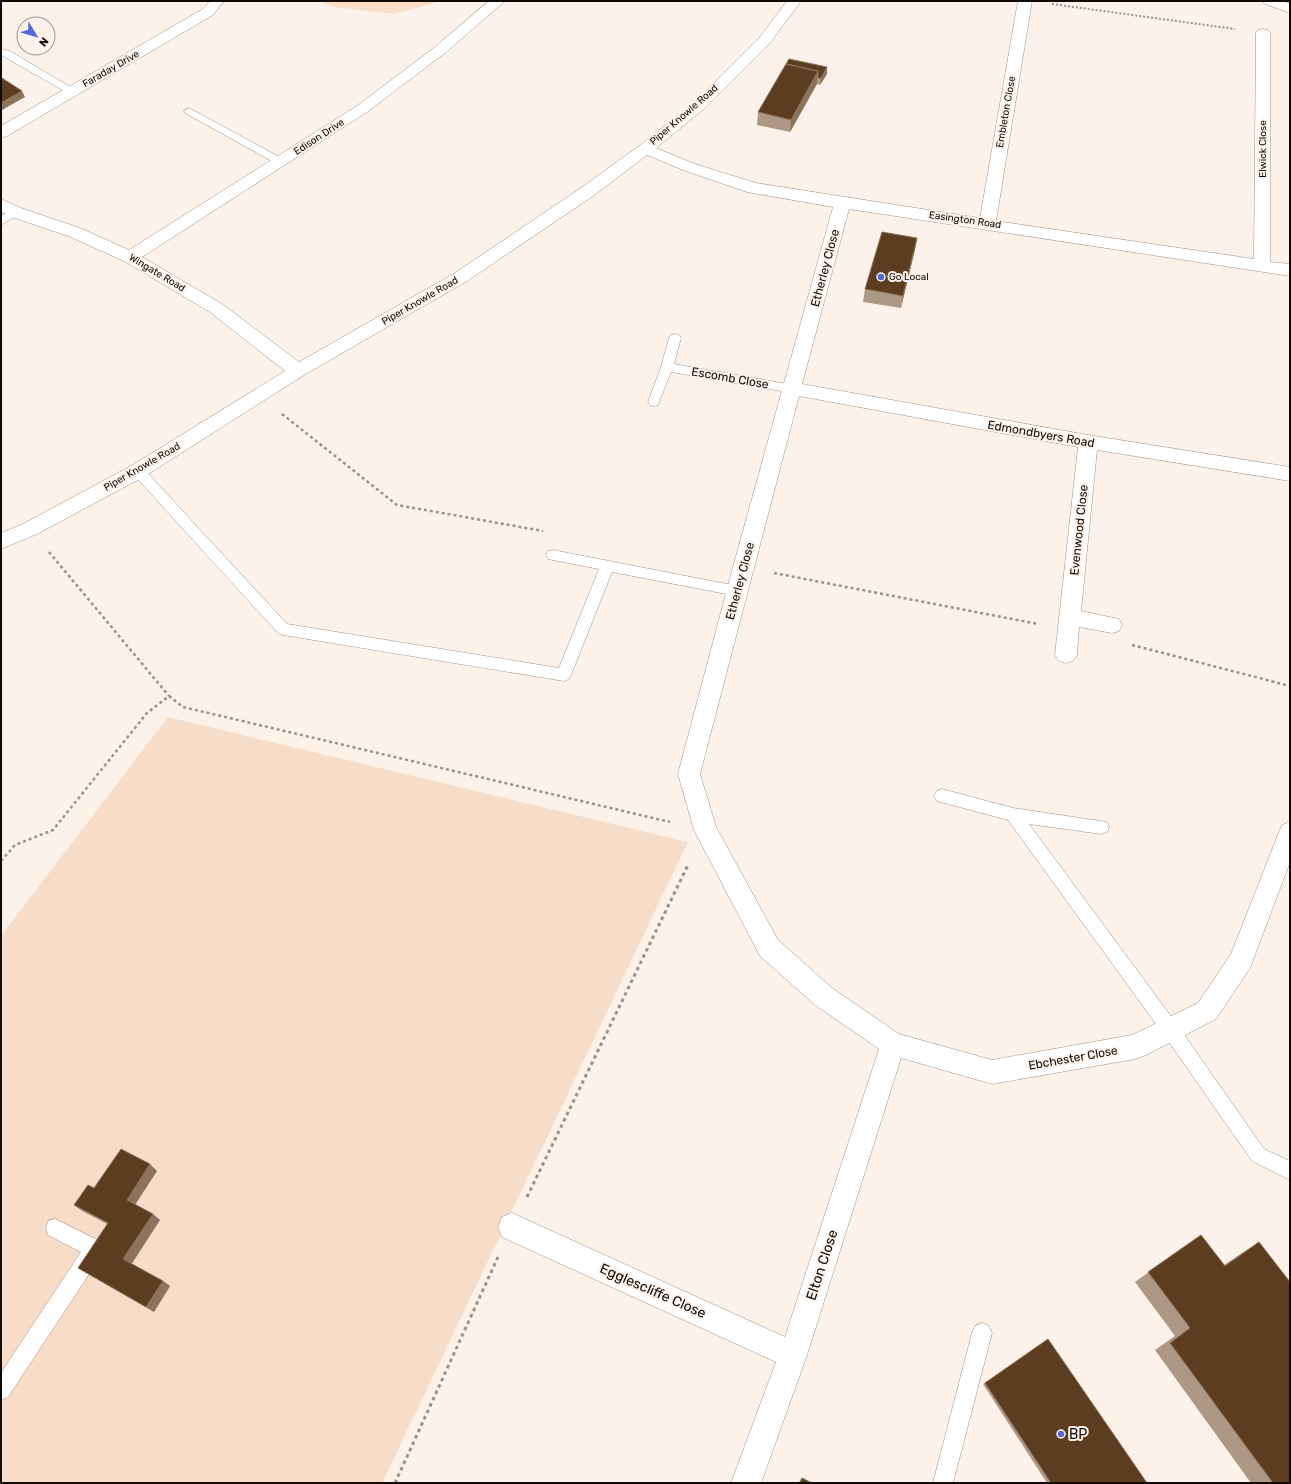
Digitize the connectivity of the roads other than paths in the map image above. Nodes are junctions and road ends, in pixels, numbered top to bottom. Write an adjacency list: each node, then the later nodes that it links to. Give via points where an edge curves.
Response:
1 (217, 1): 9 (street, Faraday Drive, via 208,12)
2 (498, 1): 13 (street, Edison Drive, via 440,50 362,109)
3 (794, 1): 12 (street, Piper Knowle Road, via 765,40 700,105)
4 (1025, 1): 16 (street, Embleton Close)
5 (1270, 1): 6 (street)
6 (1289, 6)
7 (1264, 33): 18 (street, Elwick Close)
8 (1, 52): 9 (lane)
9 (72, 91): 11 (street, Faraday Drive)
10 (189, 111): 13 (lane)
11 (1, 133)
12 (645, 149): 14 (street, Easington Road, via 753,188); 22 (street, Piper Knowle Road, via 587,192 461,277)
13 (281, 162): 17 (street, Edison Drive)
14 (842, 203): 16 (street, Easington Road); 23 (street, Etherley Close)
15 (6, 212): 17 (street, Wingate Road, via 74,232)
16 (987, 223): 18 (street, Easington Road)
17 (130, 257): 22 (street, Wingate Road, via 216,308)
18 (1262, 266): 19 (street, Easington Road)
19 (1290, 270)
20 (675, 338): 21 (lane)
21 (666, 367): 23 (lane, Escomb Close); 24 (lane)
22 (298, 371): 26 (street, Piper Knowle Road)
23 (793, 389): 25 (street, Edmondbyers Road); 31 (street, Etherley Close)
24 (654, 402)
25 (1088, 442): 27 (street, Edmondbyers Road); 32 (street, Evenwood Close)
26 (138, 471): 28 (street, Piper Knowle Road, via 30,529); 30 (lane, via 283,629 564,675)
27 (1290, 474)
28 (1, 541)
29 (553, 555): 30 (lane)
30 (607, 566): 31 (lane)
31 (738, 591): 39 (street, Etherley Close, via 689,774 705,830)
32 (1069, 624): 33 (street); 34 (street, Evenwood Close)
33 (1112, 625)
34 (1066, 655)
35 (942, 796): 36 (lane)
36 (1013, 815): 37 (lane); 40 (lane)
37 (1101, 826)
38 (1290, 832): 40 (street, Ebchester Close, via 1241,960 1207,1011)
39 (769, 948): 41 (street, Ebchester Close, via 823,996)
40 (1170, 1029): 41 (street, Ebchester Close, via 1135,1047 992,1072); 42 (lane, via 1258,1155)
41 (893, 1044): 46 (street, Elton Close)
42 (1290, 1171)
43 (512, 1227): 46 (street, Egglescliffe Close)
44 (55, 1228): 47 (lane, via 94,1249)
45 (982, 1333): 49 (lane)
46 (793, 1355): 48 (street, Elton Close)
47 (1, 1390)
48 (746, 1483)
49 (943, 1483)

